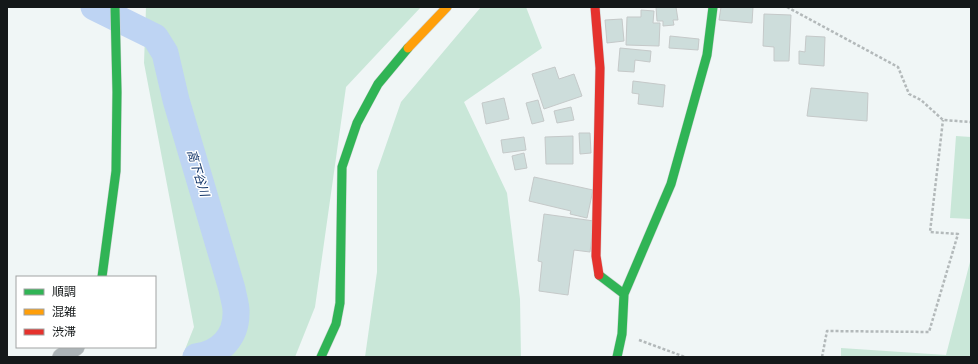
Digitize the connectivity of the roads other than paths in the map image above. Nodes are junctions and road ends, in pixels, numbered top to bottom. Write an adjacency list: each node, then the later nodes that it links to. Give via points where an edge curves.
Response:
1 (115, 7): 5 (street, via 116,171)
2 (447, 7): 9 (street, via 398,58 378,84 357,123 342,167 340,303 336,324)
3 (595, 7): 6 (street, via 600,68 596,256 599,275)
4 (713, 7): 6 (street, via 707,55 671,184)
5 (102, 276)
6 (624, 294): 10 (street, via 622,334)
7 (74, 348): 8 (street)
8 (61, 357)
9 (320, 357)
10 (617, 357)

